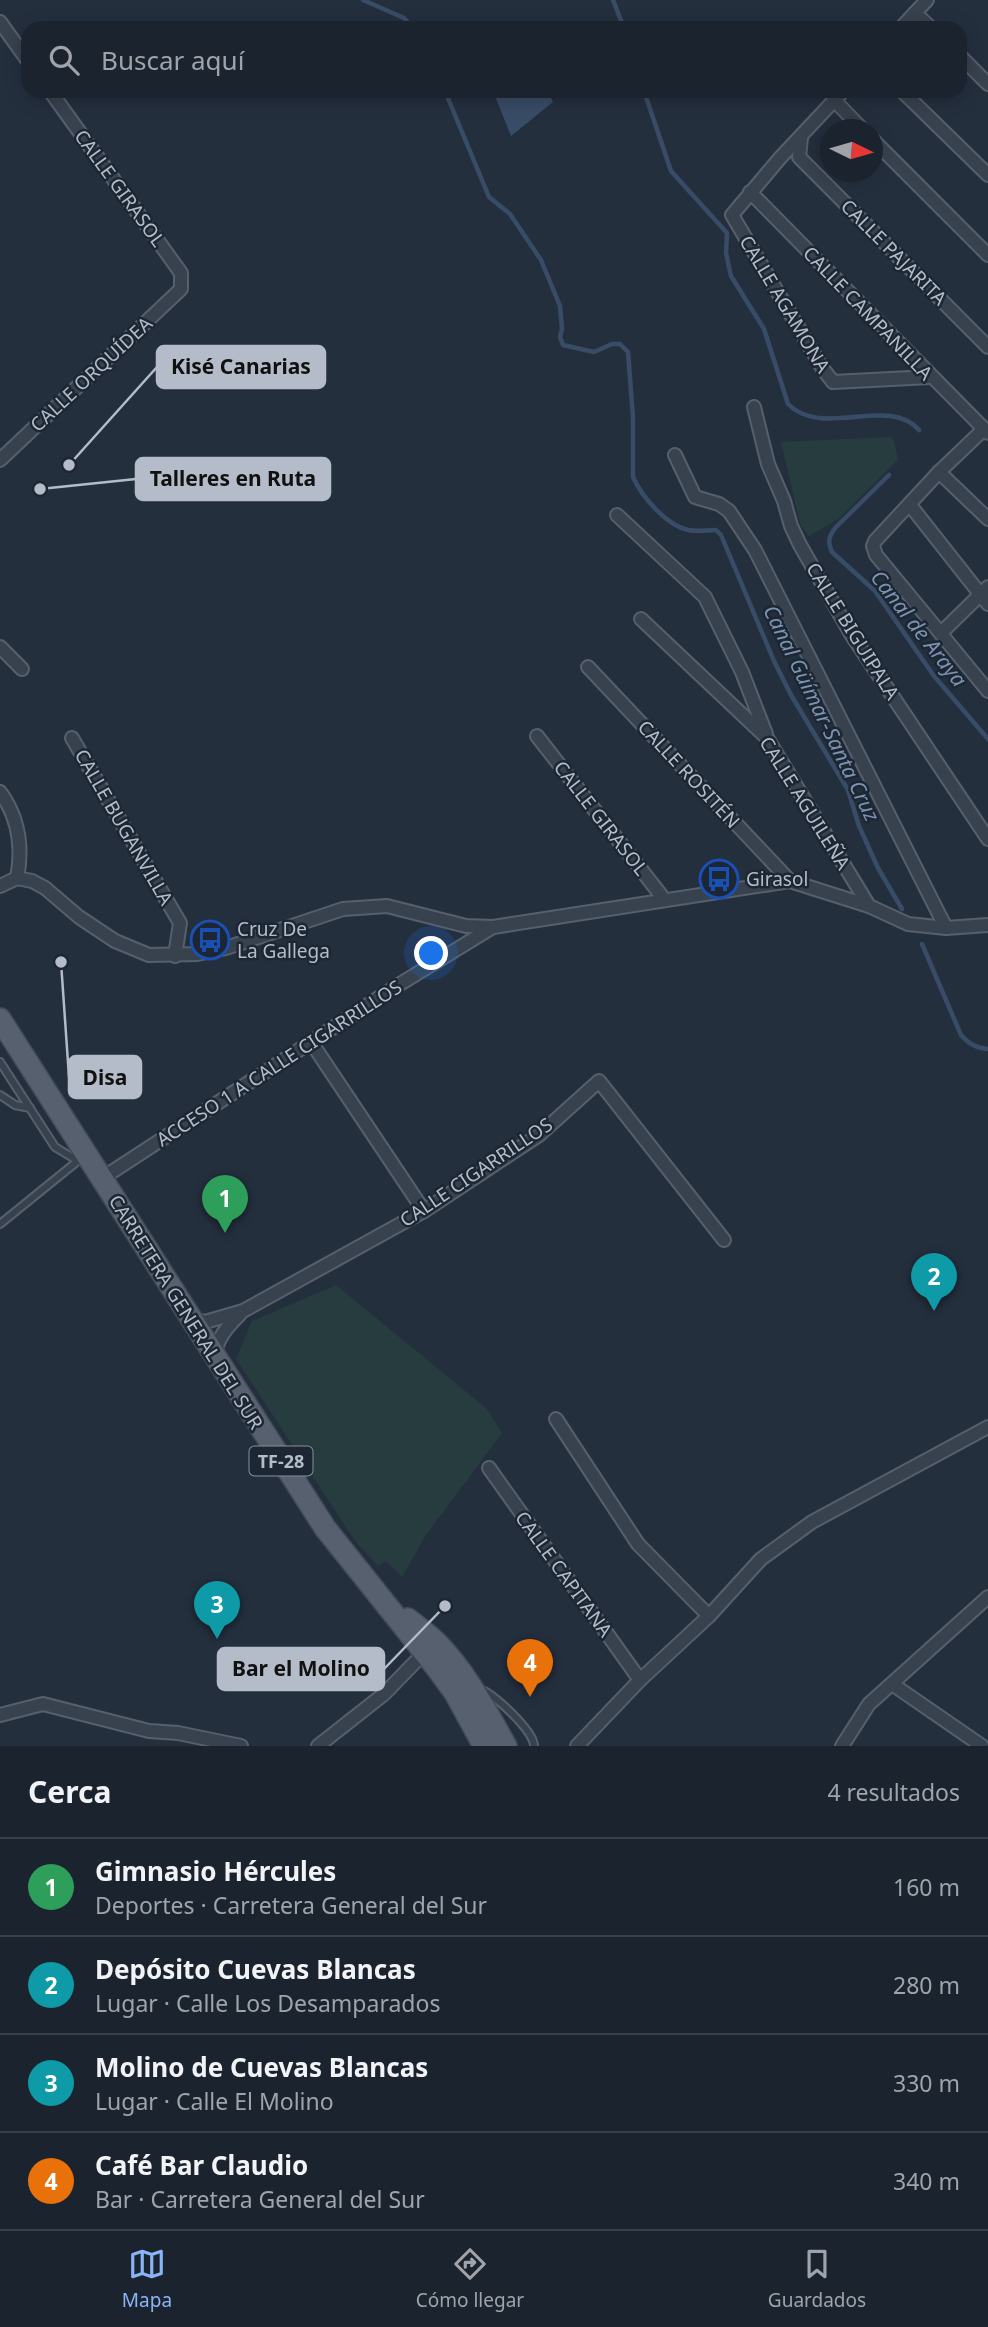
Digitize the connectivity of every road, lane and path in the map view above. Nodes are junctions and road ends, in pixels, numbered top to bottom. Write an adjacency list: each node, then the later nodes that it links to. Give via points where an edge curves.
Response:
1 (927, 0): 2 (street)
2 (915, 13): 3 (street); 4 (street)
3 (908, 21)
4 (924, 21)
5 (0, 22): 6 (street)
6 (21, 51)
7 (967, 64): 8 (street)
8 (988, 84)
9 (55, 98): 21 (street, CALLE GIRASOL, via 181,273)
10 (837, 98): 14 (street)
11 (840, 98): 13 (street)
12 (909, 98): 18 (street)
13 (855, 119)
14 (801, 138): 16 (street); 17 (street)
15 (883, 149): 20 (street)
16 (780, 158): 17 (street); 19 (street)
17 (799, 158): 22 (street, CALLE PAJARITA)
18 (988, 175)
19 (750, 192): 23 (street, CALLE CAMPANILLA); 23 (street, CALLE AGAMONA, via 732,215 833,382)
20 (988, 255)
21 (181, 289): 27 (street, CALLE ORQUÍDEA)
22 (988, 347)
23 (930, 377): 25 (street, CALLE CAMPANILLA)
24 (754, 407): 43 (street, CALLE BIGUIPALA, via 768,464 800,545 851,634)
25 (986, 431): 28 (street)
26 (675, 455): 51 (street, via 695,497 729,511 755,550)
27 (0, 460)
28 (939, 472): 29 (street); 31 (street)
29 (910, 505): 32 (street); 34 (street, via 873,546)
30 (617, 515): 41 (street, via 705,597 742,672)
31 (988, 519)
32 (985, 596): 34 (street)
33 (641, 619): 41 (street, CALLE AGUILEÑA)
34 (941, 634): 38 (street)
35 (0, 647): 37 (street)
36 (588, 667): 45 (street, CALLE ROSITÉN)
37 (22, 670)
38 (988, 691)
39 (537, 736): 47 (street, CALLE GIRASOL)
40 (72, 738): 52 (street, CALLE BUGANVILLA, via 180,923)
41 (767, 738): 48 (street, CALLE AGUILEÑA)
42 (0, 792): 44 (street, via 18,824 21,859)
43 (988, 839)
44 (17, 878): 46 (street); 52 (street, via 45,888 115,942 149,955)
45 (790, 881): 47 (street); 48 (street)
46 (0, 886)
47 (664, 899): 50 (street)
48 (869, 906): 51 (street, via 908,925)
49 (988, 925): 51 (street)
50 (493, 927): 52 (street, via 466,926 387,906 343,908 226,947); 54 (street, ACCESO 1 A CALLE CIGARRILLOS)
51 (946, 928)
52 (175, 956)
53 (0, 1019): 58 (main road, CARRETERA GENERAL DEL SUR / TF-28)
54 (311, 1042): 59 (street, ACCESO 1 A CALLE CIGARRILLOS); 60 (street)
55 (0, 1062): 57 (lane)
56 (0, 1096): 57 (lane)
57 (30, 1108): 58 (lane, via 55,1147)
58 (82, 1158): 59 (main road, CARRETERA GENERAL DEL SUR / TF-28); 61 (lane)
59 (102, 1179): 64 (main road, CARRETERA GENERAL DEL SUR / TF-28)
60 (424, 1210): 62 (street, CALLE CIGARRILLOS, via 539,1135 599,1081); 63 (street, CALLE CIGARRILLOS)
61 (0, 1224)
62 (724, 1240)
63 (243, 1311): 64 (street, via 205,1322); 65 (street, via 224,1331)
64 (189, 1318): 65 (main road, CARRETERA GENERAL DEL SUR / TF-28)
65 (214, 1357): 70 (main road, CARRETERA GENERAL DEL SUR / TF-28, via 324,1528)
66 (556, 1419): 71 (street, via 638,1544)
67 (984, 1430): 71 (street, via 812,1522 761,1559)
68 (489, 1468): 73 (street, CALLE CAPITANA)
69 (988, 1597): 74 (street)
70 (382, 1598): 72 (main road, CARRETERA GENERAL DEL SUR / TF-28); 75 (main road, CARRETERA GENERAL DEL SUR / TF-28, via 436,1642)
71 (709, 1615): 73 (street)
72 (424, 1653): 78 (street, via 384,1693); 79 (main road, CARRETERA GENERAL DEL SUR / TF-28, via 455,1693)
73 (640, 1680): 82 (street)
74 (892, 1684): 83 (street, via 869,1704); 84 (street)
75 (472, 1686): 80 (main road, CARRETERA GENERAL DEL SUR / TF-28); 81 (lane, via 489,1692 531,1734)
76 (0, 1715): 77 (street, via 43,1704 149,1731)
77 (241, 1746)
78 (318, 1746)
79 (484, 1746)
80 (506, 1746)
81 (534, 1746)
82 (577, 1746)
83 (842, 1746)
84 (982, 1746)

